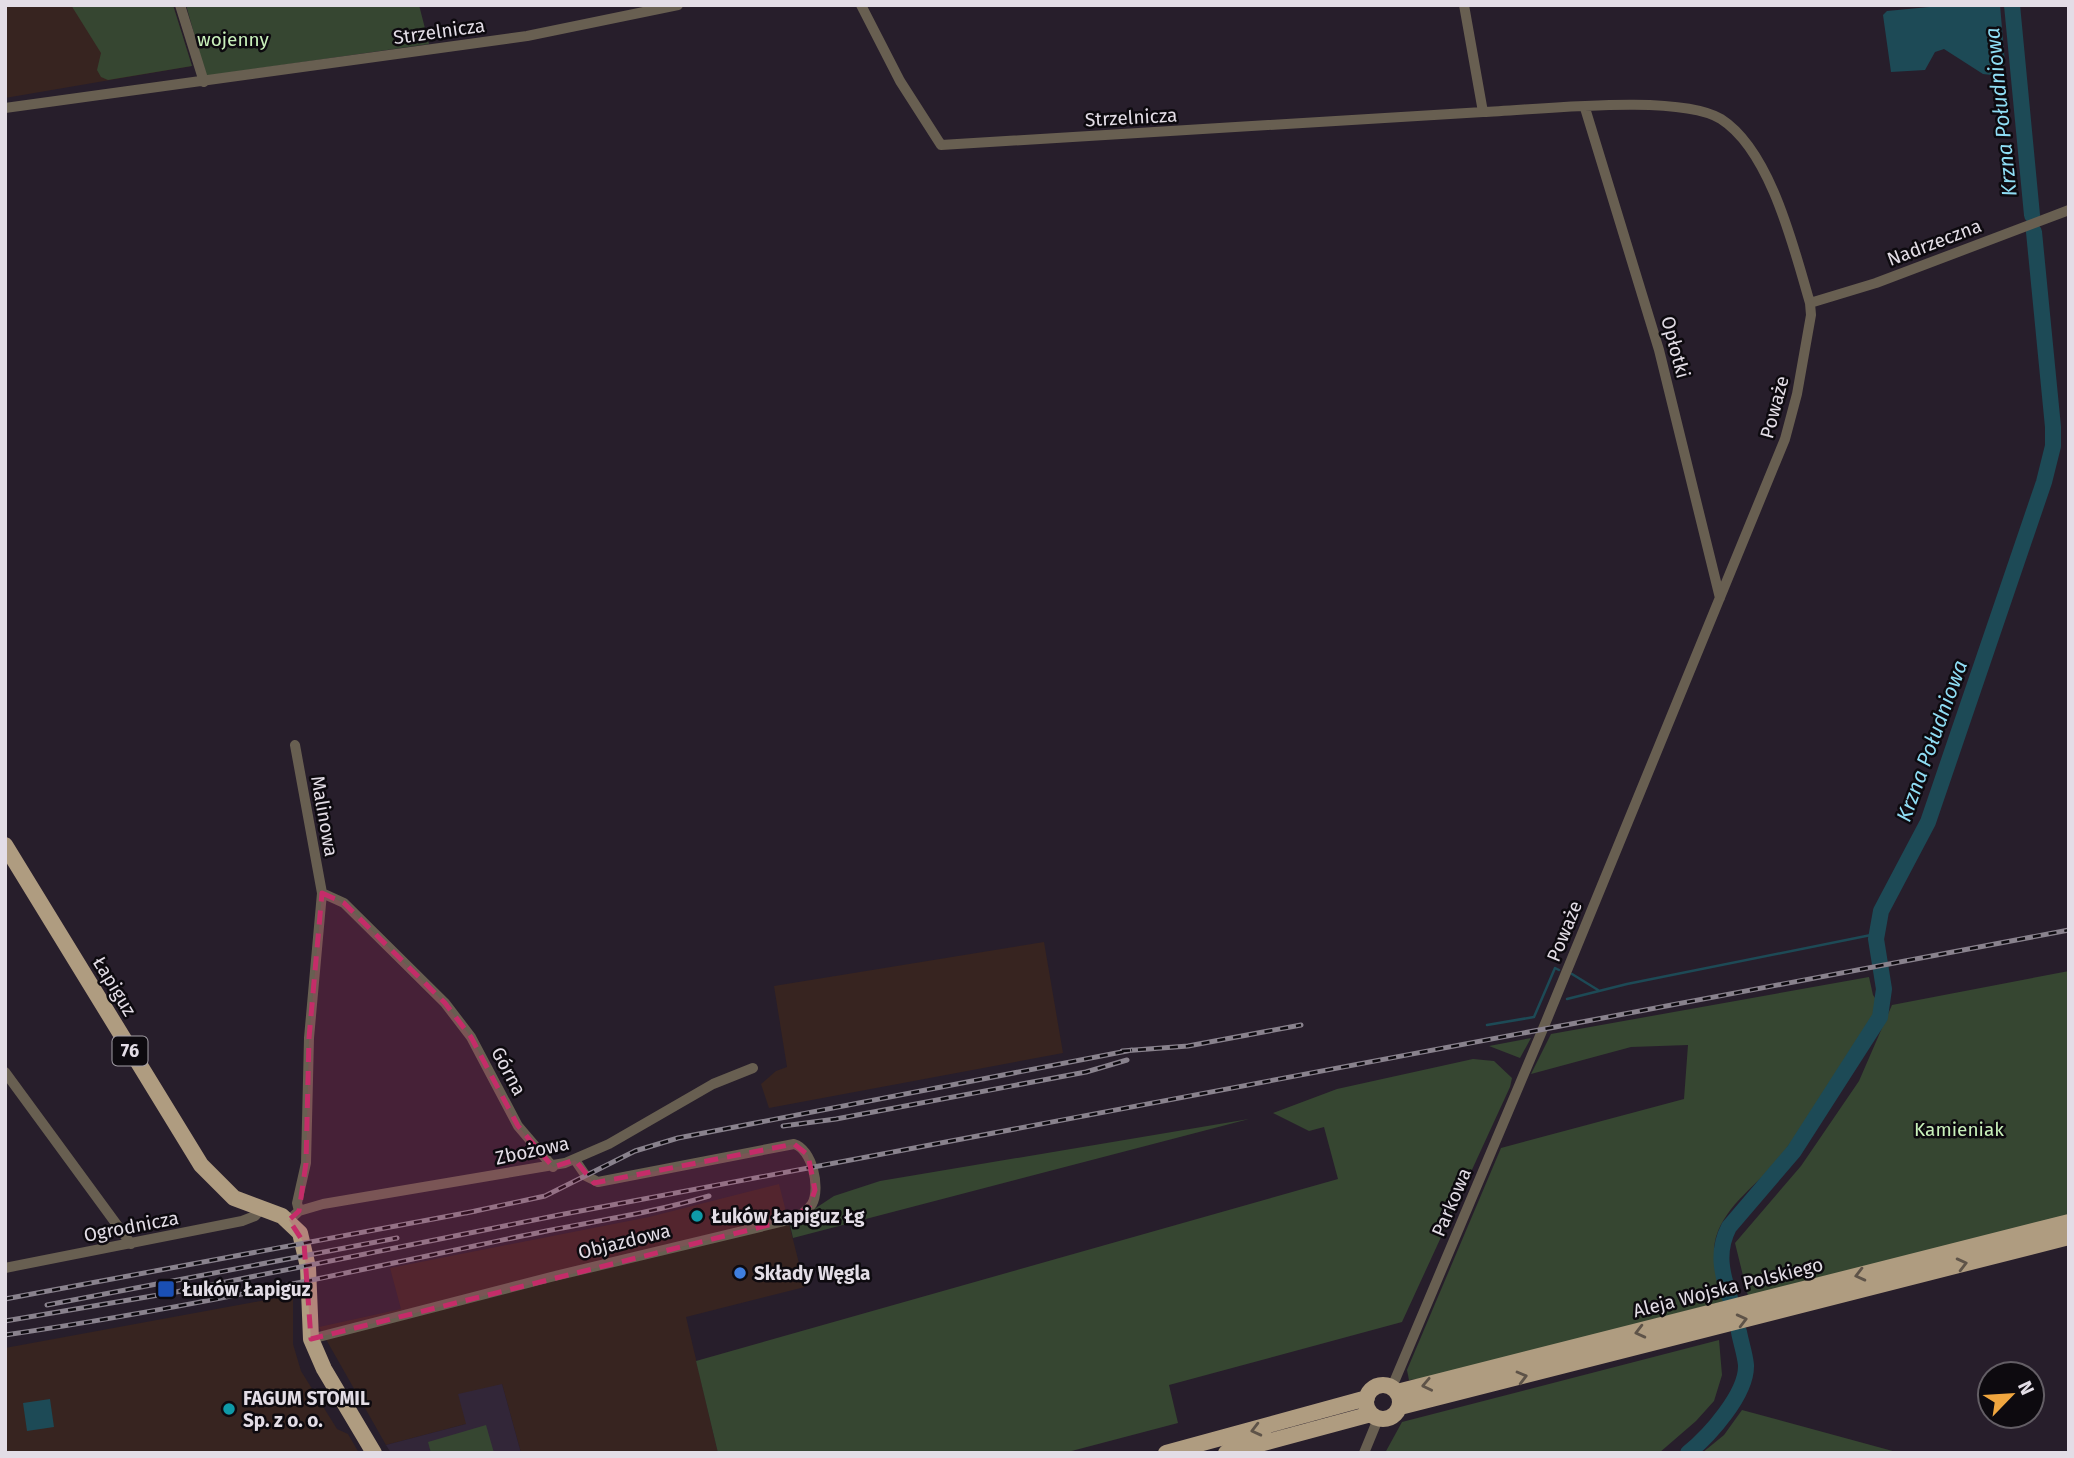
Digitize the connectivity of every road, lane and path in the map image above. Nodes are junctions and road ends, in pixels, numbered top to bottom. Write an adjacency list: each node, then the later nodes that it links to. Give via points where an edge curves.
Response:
1 (180, 5): 5 (street)
2 (678, 5): 5 (street, Strzelnicza, via 548,33)
3 (861, 5): 8 (street, Strzelnicza, via 900,81 941,145)
4 (1464, 5): 8 (street)
5 (204, 82): 6 (street, Strzelnicza)
6 (5, 108)
7 (1585, 108): 8 (street, Poważe); 10 (street, Poważe, via 1659,104 1688,107 1721,119 1749,148 1772,192); 11 (street, Opłotki, via 1662,360)
8 (1483, 112)
9 (2069, 210): 10 (street, Nadrzeczna)
10 (1810, 303): 11 (street, Poważe, via 1797,394 1785,439)
11 (1720, 598): 15 (street, Poważe)
12 (295, 746): 14 (street, Malinowa)
13 (5, 845): 20 (main road, Łapiguz / 76, via 201,1165 226,1193)
14 (321, 893): 19 (street, Górna, via 344,902 434,992 471,1037 518,1126); 21 (street, Malinowa, via 309,1038 306,1163)
15 (1543, 1030): 27 (street, Parkowa)
16 (753, 1068): 18 (street, Zbożowa, via 713,1084)
17 (5, 1072): 24 (street)
18 (575, 1160): 19 (street, Zbożowa); 26 (street, Objazdowa, via 586,1176 598,1182 794,1144 802,1147 810,1161 814,1196 809,1207 789,1220)
19 (553, 1167): 21 (street, Zbożowa, via 323,1204)
20 (260, 1210): 21 (main road, Łapiguz / 76); 24 (street, Ogrodnicza, via 242,1222)
21 (294, 1216): 26 (main road, via 304,1243 310,1286)
22 (2069, 1222): 27 (main road, Aleja Wojska Polskiego, one-way to 27)
23 (2069, 1237): 27 (main road, Aleja Wojska Polskiego, one-way to 23)
24 (131, 1244): 25 (street, Ogrodnicza)
25 (5, 1268)
26 (311, 1339): 29 (main road)
27 (1396, 1395): 28 (main road, via 1378,1386); 28 (main road, via 1392,1418)
28 (1372, 1410): 30 (main road, one-way to 30); 31 (main road); 32 (street)
29 (374, 1453)
30 (1166, 1453)
31 (1226, 1453)
32 (1364, 1453)

